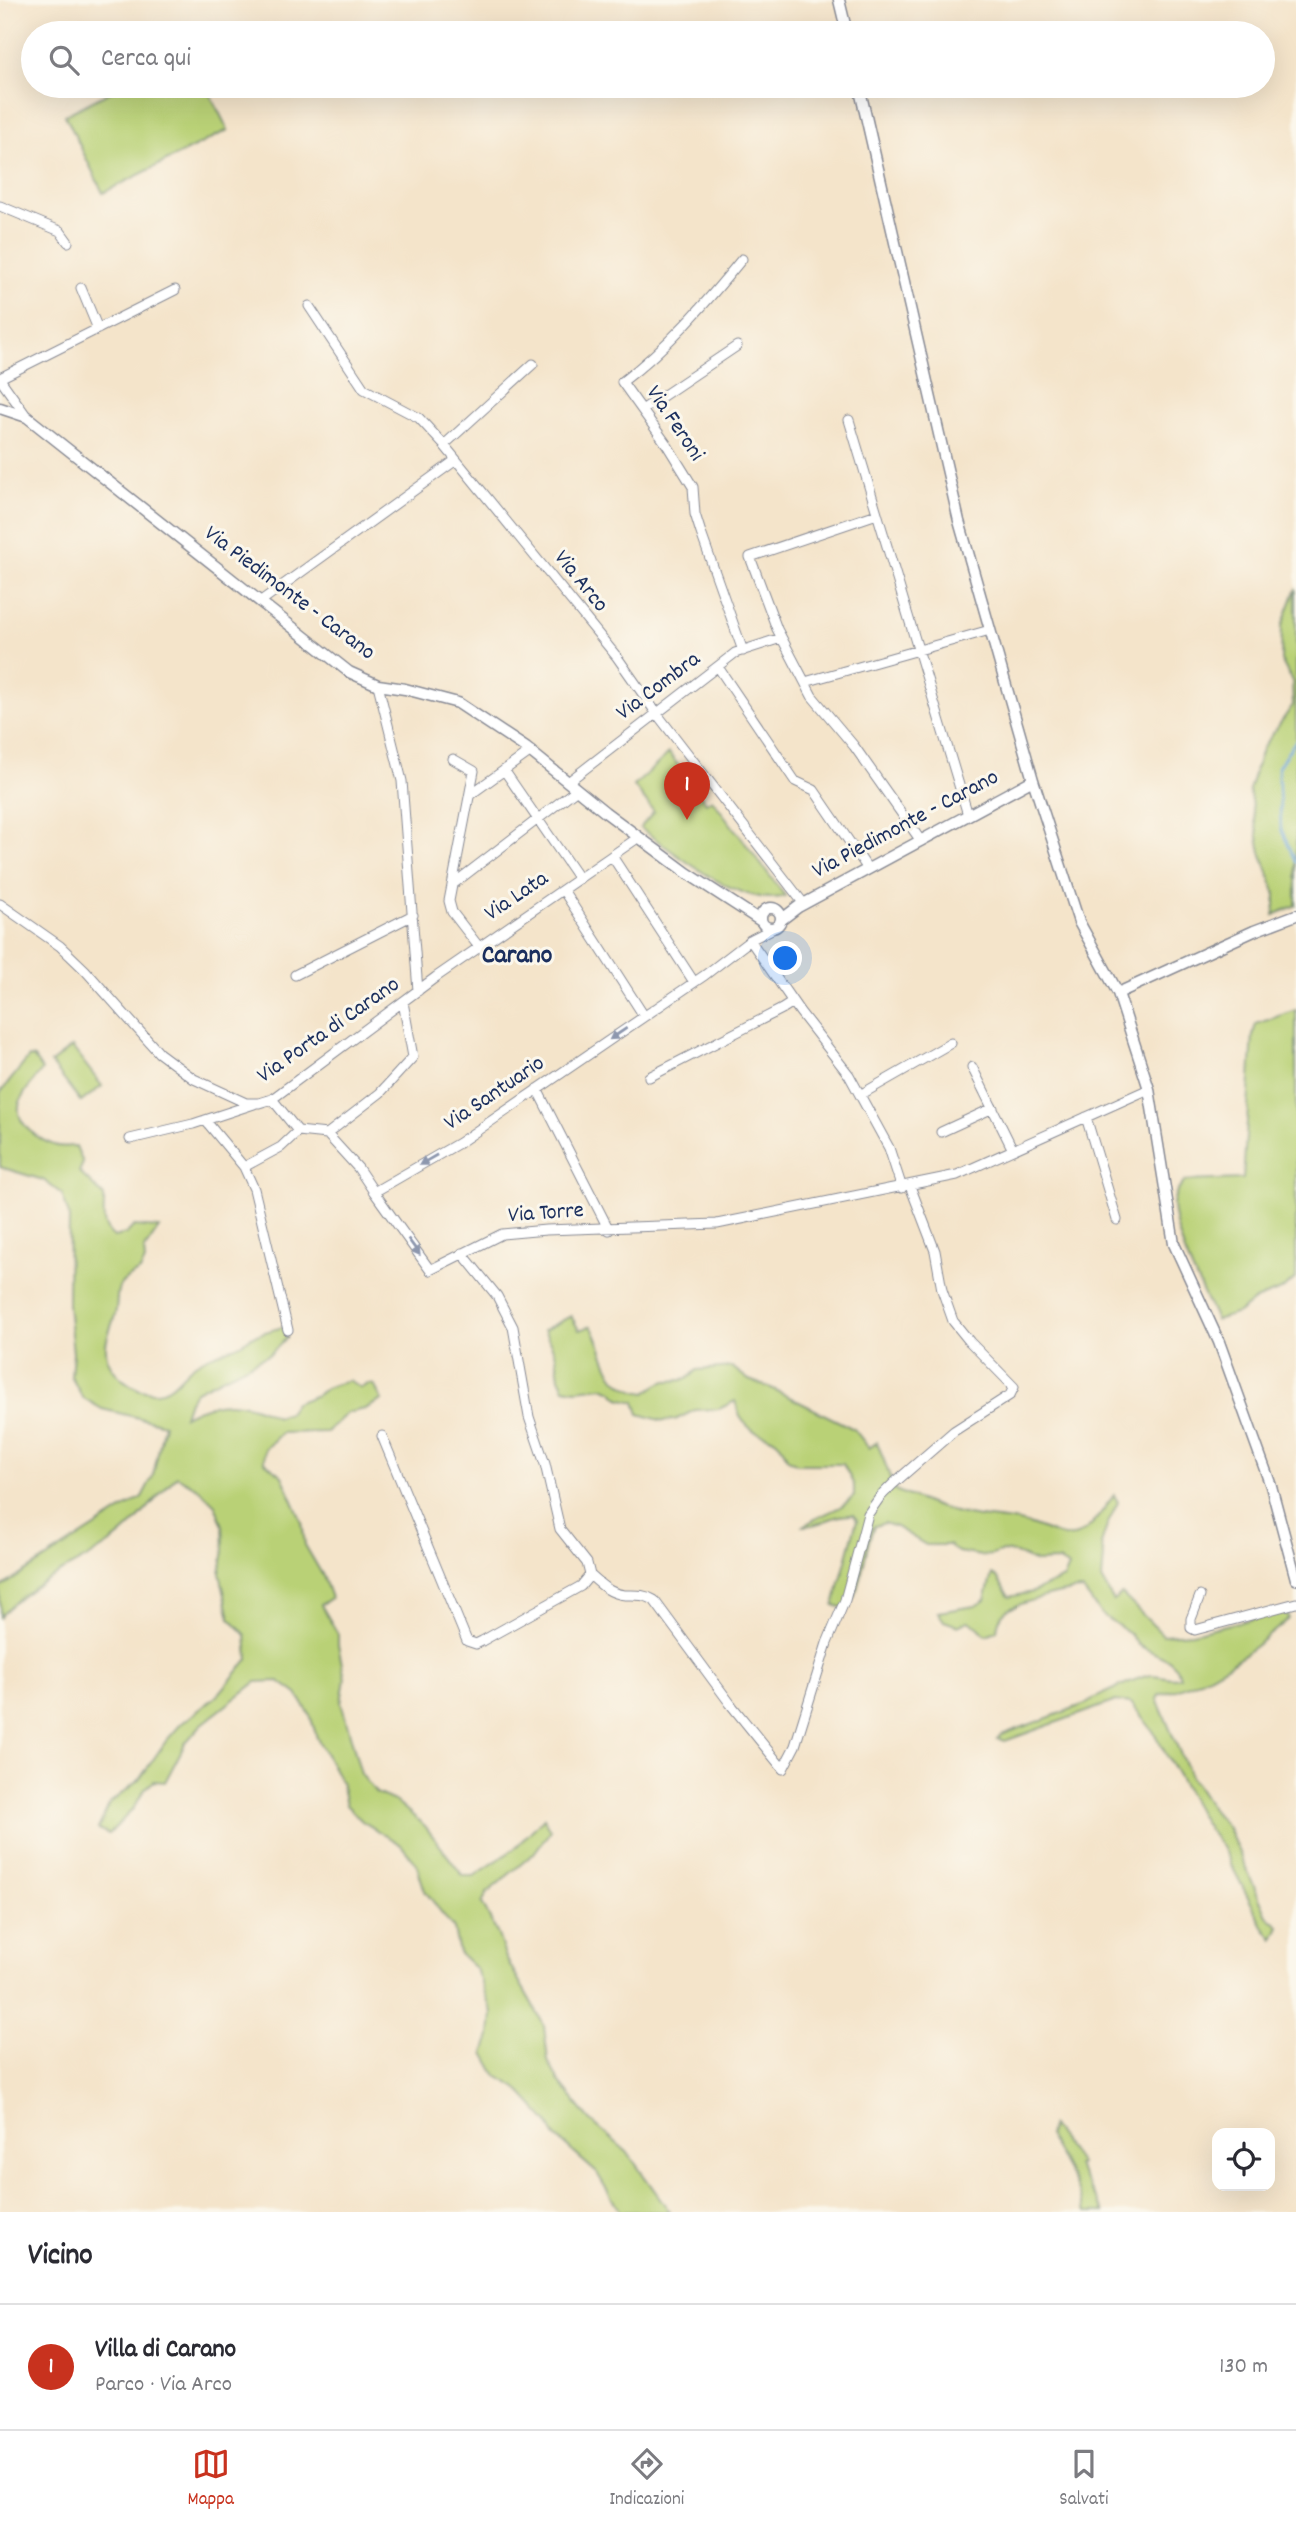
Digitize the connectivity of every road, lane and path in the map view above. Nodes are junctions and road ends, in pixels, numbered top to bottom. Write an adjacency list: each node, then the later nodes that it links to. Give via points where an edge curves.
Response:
1 (839, 0): 2 (street)
2 (844, 21)
3 (862, 98): 22 (street, via 959,522)
4 (0, 206): 5 (street, via 60,231)
5 (68, 242)
6 (742, 259): 14 (street, Via Feroni, via 679,331 622,382)
7 (80, 288): 10 (street)
8 (175, 290): 10 (street)
9 (309, 306): 18 (street, Via Arco, via 364,389 419,418)
10 (97, 329): 13 (street)
11 (737, 346): 14 (street)
12 (533, 364): 18 (street)
13 (0, 378): 16 (street)
14 (642, 410): 24 (street, Via Feroni, via 693,487 695,514)
15 (2, 412): 16 (street, Via Piedimonte - Carano)
16 (27, 417): 21 (street, Via Piedimonte - Carano)
17 (849, 420): 20 (street)
18 (444, 445): 19 (street, Via Arco)
19 (456, 460): 21 (street); 29 (street, Via Arco, via 617,657)
20 (877, 514): 23 (street, via 750,557); 25 (street)
21 (261, 601): 28 (street, Via Piedimonte - Carano, via 349,673)
22 (990, 630): 25 (street); 33 (street)
23 (781, 638): 24 (street, Via Combra); 27 (street)
24 (743, 651): 26 (street, Via Combra)
25 (919, 652): 27 (street); 36 (street)
26 (718, 667): 29 (street, Via Combra); 41 (street, via 795,781 814,790)
27 (805, 682): 39 (street)
28 (378, 685): 30 (street, Via Piedimonte - Carano, via 458,703); 49 (street, via 402,781)
29 (657, 714): 34 (street, Via Combra); 47 (street, Via Arco)
30 (531, 751): 32 (street); 34 (street, Via Piedimonte - Carano)
31 (453, 759): 35 (street, via 474,771)
32 (504, 770): 35 (street); 37 (street)
33 (1034, 780): 36 (street, Via Piedimonte - Carano); 58 (street, via 1079,922)
34 (572, 785): 37 (street, Via Combra); 38 (street, Via Piedimonte - Carano)
35 (471, 794): 43 (street)
36 (968, 815): 39 (street, Via Piedimonte - Carano)
37 (537, 820): 42 (street); 43 (street, Via Combra)
38 (639, 837): 40 (street, Via Lata); 46 (street, Via Piedimonte - Carano)
39 (921, 841): 41 (street, Via Piedimonte - Carano)
40 (612, 856): 42 (street, Via Lata); 56 (street)
41 (868, 869): 47 (street, Via Piedimonte - Carano)
42 (579, 879): 44 (street, Via Lata)
43 (452, 885): 54 (street, via 452,912)
44 (563, 890): 54 (street, Via Lata); 61 (street)
45 (0, 904): 69 (street, Via Porta di Carano, via 60,946 159,1054 194,1079 246,1103)
46 (739, 905): 48 (street, Via Piedimonte - Carano); 52 (street, Via Piedimonte - Carano)
47 (801, 905): 51 (street, Via Piedimonte - Carano)
48 (766, 909): 51 (street, via 772,908); 52 (street, via 762,914)
49 (413, 915): 55 (street); 57 (street)
50 (1296, 915): 58 (street)
51 (780, 916): 52 (street, via 778,926)
52 (766, 925): 53 (street, Via Santuario)
53 (751, 940): 56 (street, Via Santuario); 60 (street)
54 (479, 947): 57 (street, Via Lata)
55 (295, 975)
56 (694, 982): 61 (street, Via Santuario)
57 (418, 991): 59 (street, Via Porta di Carano)
58 (1118, 993): 65 (street)
59 (402, 1002): 68 (street, Via Porta di Carano); 75 (street, via 413,1057 380,1093)
60 (793, 1002): 64 (street); 67 (street)
61 (644, 1016): 66 (street, Via Santuario, one-way to 66)
62 (951, 1043): 67 (street)
63 (972, 1067): 70 (street)
64 (649, 1077)
65 (1149, 1088): 71 (street); 87 (street, via 1174,1244 1229,1368 1271,1486)
66 (537, 1089): 80 (street, Via Santuario, one-way to 80, via 459,1143); 82 (street, Via Torre)
67 (860, 1095): 79 (street)
68 (272, 1099): 69 (street, Via Porta di Carano); 73 (street)
69 (259, 1103): 72 (street)
70 (993, 1108): 74 (street); 77 (street)
71 (1086, 1117): 77 (street); 81 (street)
72 (205, 1120): 76 (street); 78 (street)
73 (298, 1130): 75 (street); 78 (street, via 281,1147)
74 (941, 1132)
75 (327, 1134): 80 (street)
76 (130, 1139)
77 (1013, 1150): 79 (street, via 957,1175)
78 (244, 1167): 84 (street, via 254,1189)
79 (906, 1187): 82 (street, via 718,1224); 86 (street, via 935,1251 953,1321 1014,1387 1010,1395 933,1448 868,1514 839,1617 783,1769 654,1600 609,1591)
80 (374, 1192): 83 (street, Via Torre, one-way to 83, via 430,1270)
81 (1117, 1220)
82 (609, 1230): 83 (street, Via Torre, via 502,1234)
83 (462, 1253): 86 (street, via 496,1296 513,1327 529,1417 560,1529 587,1563)
84 (288, 1330)
85 (382, 1436): 86 (street, via 467,1641 476,1644 580,1586)
86 (590, 1574)
87 (1296, 1579)
88 (1200, 1596): 89 (street, via 1191,1619 1195,1630)
89 (1296, 1603)

